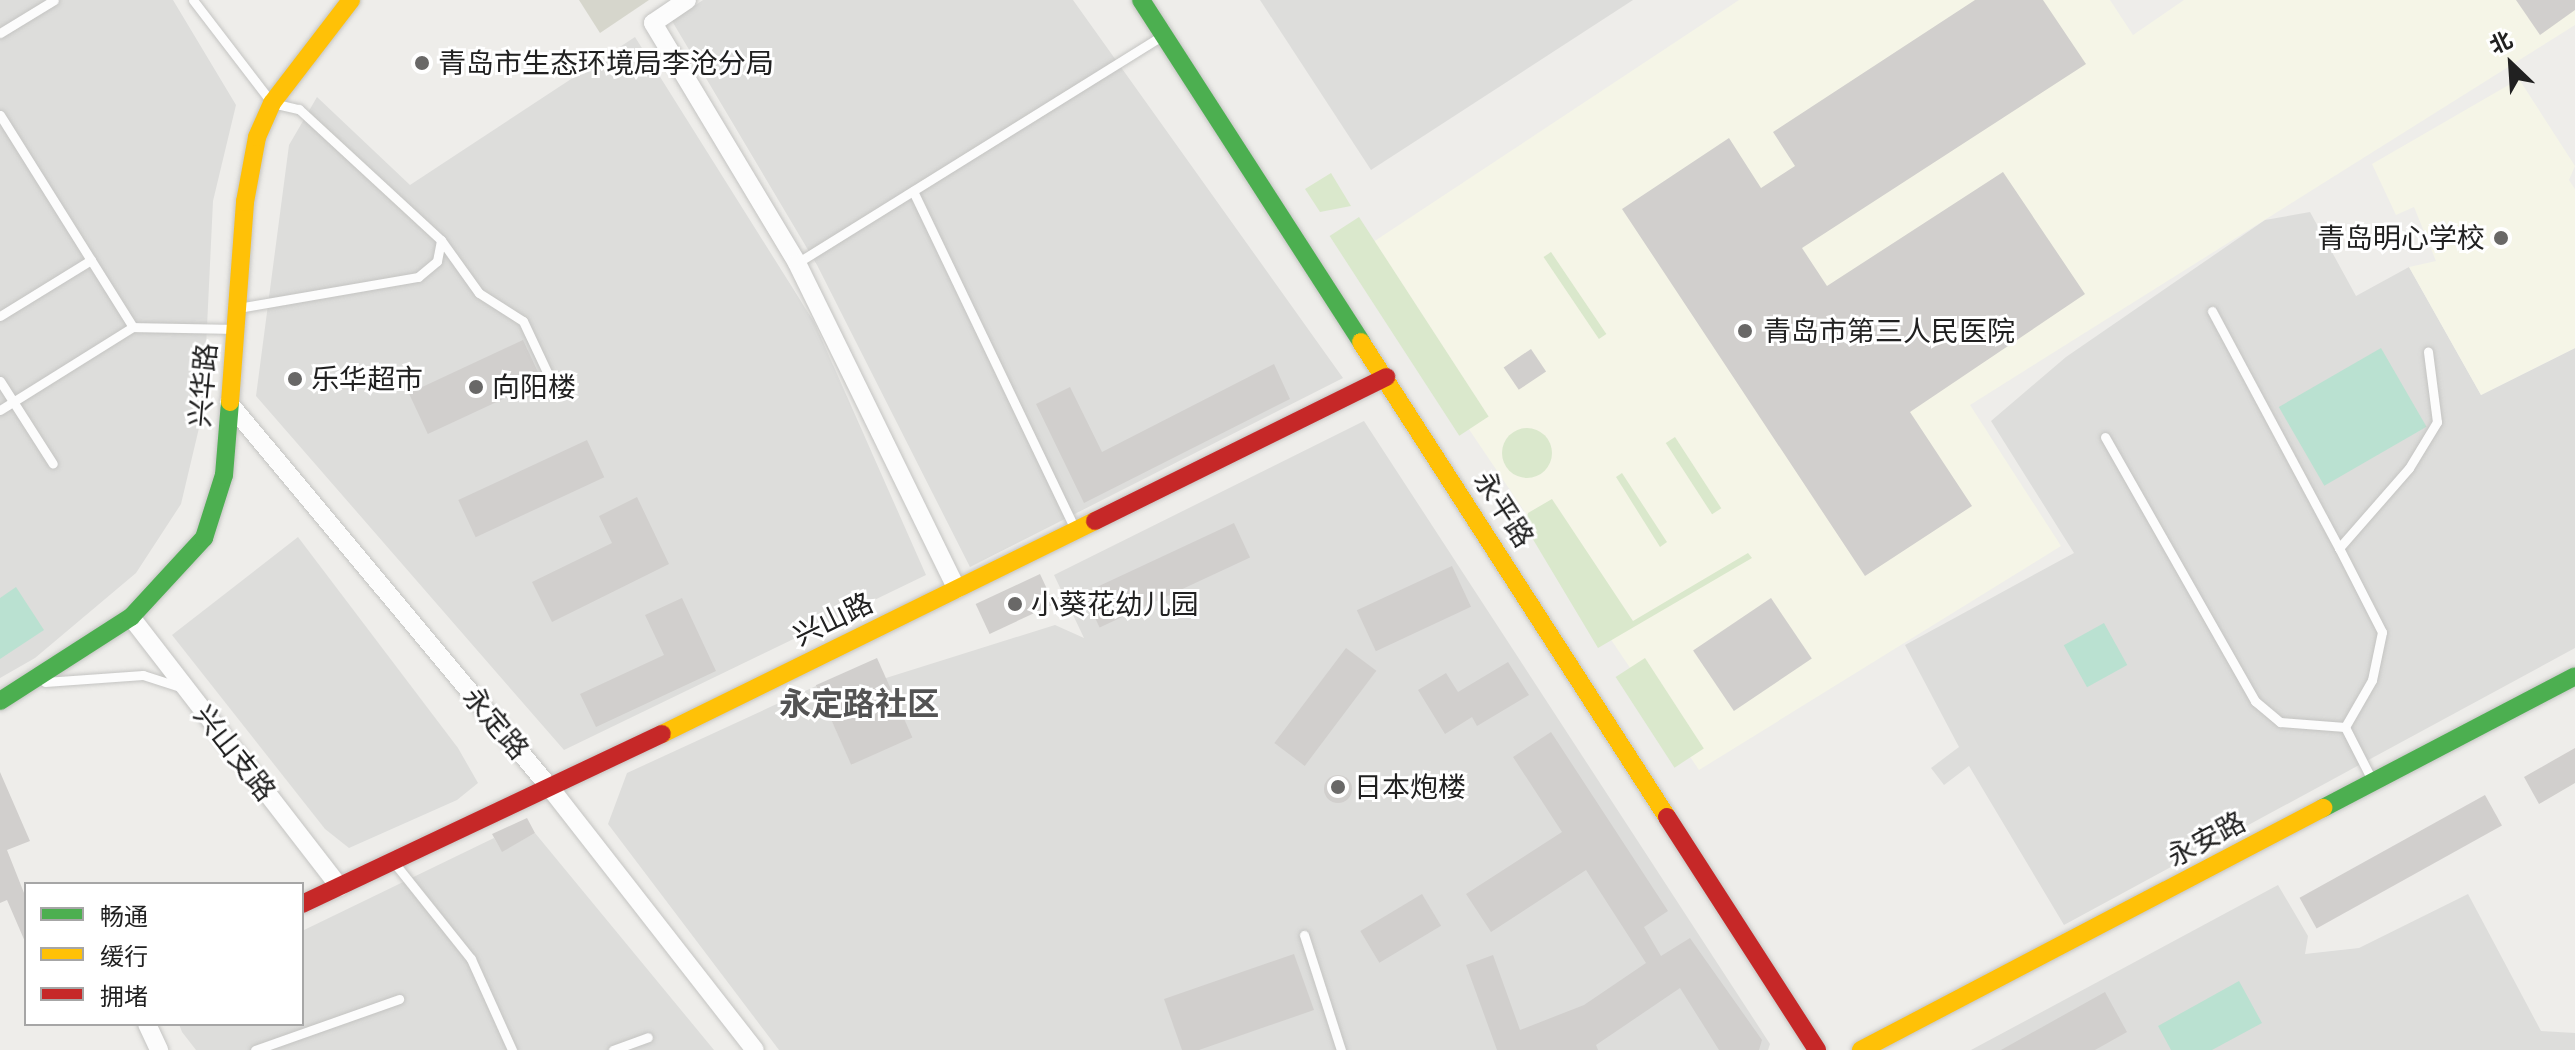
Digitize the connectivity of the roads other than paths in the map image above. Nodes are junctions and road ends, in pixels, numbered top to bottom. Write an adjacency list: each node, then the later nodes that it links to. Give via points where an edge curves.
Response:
1 (54, 0): 6 (lane)
2 (193, 0): 8 (lane)
3 (351, 0): 8 (street, 兴华路)
4 (687, 0): 13 (street, via 653,23)
5 (1141, 0): 7 (street, 永平路)
6 (0, 33)
7 (1163, 34): 10 (lane); 20 (street, 永平路)
8 (272, 103): 11 (lane, via 299,109); 14 (street, 兴华路, via 257,137 245,202)
9 (0, 115): 12 (lane)
10 (913, 191): 13 (lane); 28 (lane)
11 (441, 240): 14 (lane, via 437,261 418,277); 22 (lane, via 479,293 523,321)
12 (91, 260): 16 (lane); 17 (lane)
13 (797, 263): 30 (street)
14 (237, 308): 18 (street, 兴华路)
15 (2212, 311): 29 (lane)
16 (0, 316)
17 (133, 327): 18 (lane); 23 (lane)
18 (235, 329): 24 (street, 兴华路)
19 (2428, 352): 29 (lane, via 2437,422 2409,468)
20 (1386, 377): 28 (street, 兴山路); 52 (street, 永平路)
21 (0, 381): 23 (lane)
22 (554, 387)
23 (13, 402): 25 (lane); 27 (lane)
24 (229, 403): 31 (street, 兴华路, via 214,517 204,538); 38 (street, 永定路)
25 (0, 410)
26 (2105, 437): 36 (lane, via 2255,701 2280,722)
27 (53, 464)
28 (1075, 530): 30 (street, 兴山路)
29 (2339, 548): 36 (lane, via 2382,632 2372,680)
30 (957, 589): 38 (street, 兴山路)
31 (131, 617): 33 (street, 兴华路); 34 (street, 兴山支路)
32 (2575, 676): 37 (street, 永安路)
33 (34, 683): 34 (lane, via 143,675); 35 (street, 兴华路)
34 (186, 690): 40 (street, 兴山支路)
35 (0, 701)
36 (2345, 727): 37 (lane)
37 (2373, 783): 53 (street, 永安路)
38 (551, 789): 39 (street, 兴山路); 50 (street, 永定路)
39 (394, 863): 40 (street, 兴山路); 48 (lane, via 471,959)
40 (340, 887): 41 (street, 兴山路)
41 (304, 903)
42 (1304, 935): 51 (lane)
43 (399, 999): 47 (lane)
44 (148, 1026): 46 (street)
45 (648, 1037): 49 (lane)
46 (159, 1050)
47 (255, 1050)
48 (512, 1050)
49 (613, 1050)
50 (755, 1050)
51 (1341, 1050)
52 (1817, 1050)
53 (1861, 1050)

